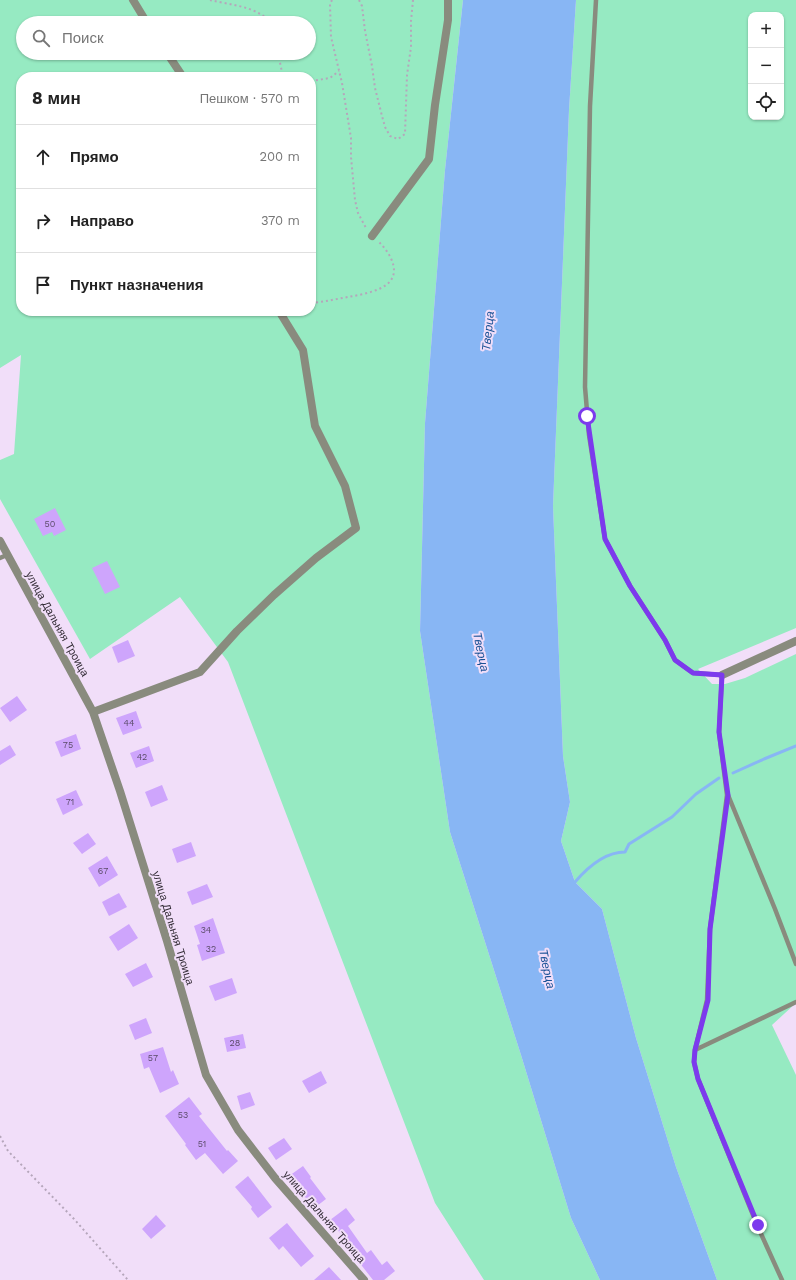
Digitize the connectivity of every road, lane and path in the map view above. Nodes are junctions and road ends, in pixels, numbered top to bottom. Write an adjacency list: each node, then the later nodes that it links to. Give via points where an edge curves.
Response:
1 (132, 0): 8 (street)
2 (210, 0): 9 (path)
3 (332, 0): 12 (path, via 331,37)
4 (359, 0): 5 (path, via 385,127 390,136 398,139 405,134)
5 (413, 0)
6 (448, 0): 16 (street, via 448,20 429,159)
7 (596, 0): 22 (lane, via 590,106 585,387 589,435 605,539 675,660 693,673)
8 (142, 16)
9 (264, 16)
10 (172, 60): 13 (street)
11 (279, 60): 14 (path)
12 (339, 71): 15 (path, via 330,78); 16 (path, via 351,138 350,157 355,200 358,213)
13 (180, 72)
14 (282, 72)
15 (316, 80)
16 (372, 236): 17 (path, via 391,257 395,267 393,278 383,287 366,294)
17 (316, 302)
18 (282, 316): 23 (street, via 303,350 315,426 345,486 356,528 316,558 274,595 200,672)
19 (0, 541): 20 (street, улица Дальняя Троица)
20 (3, 556): 23 (street, улица Дальняя Троица)
21 (796, 641): 22 (street)
22 (722, 675): 24 (lane, via 719,732)
23 (93, 712): 30 (street, улица Дальняя Троица, via 167,941 206,1075 238,1130 275,1178)
24 (728, 795): 25 (lane); 27 (lane, via 710,929 708,1000)
25 (796, 964)
26 (796, 1002): 27 (lane)
27 (695, 1050): 31 (lane, via 694,1062 698,1079)
28 (0, 1136): 29 (path, via 8,1151 74,1219)
29 (128, 1280)
30 (364, 1280)
31 (782, 1280)

